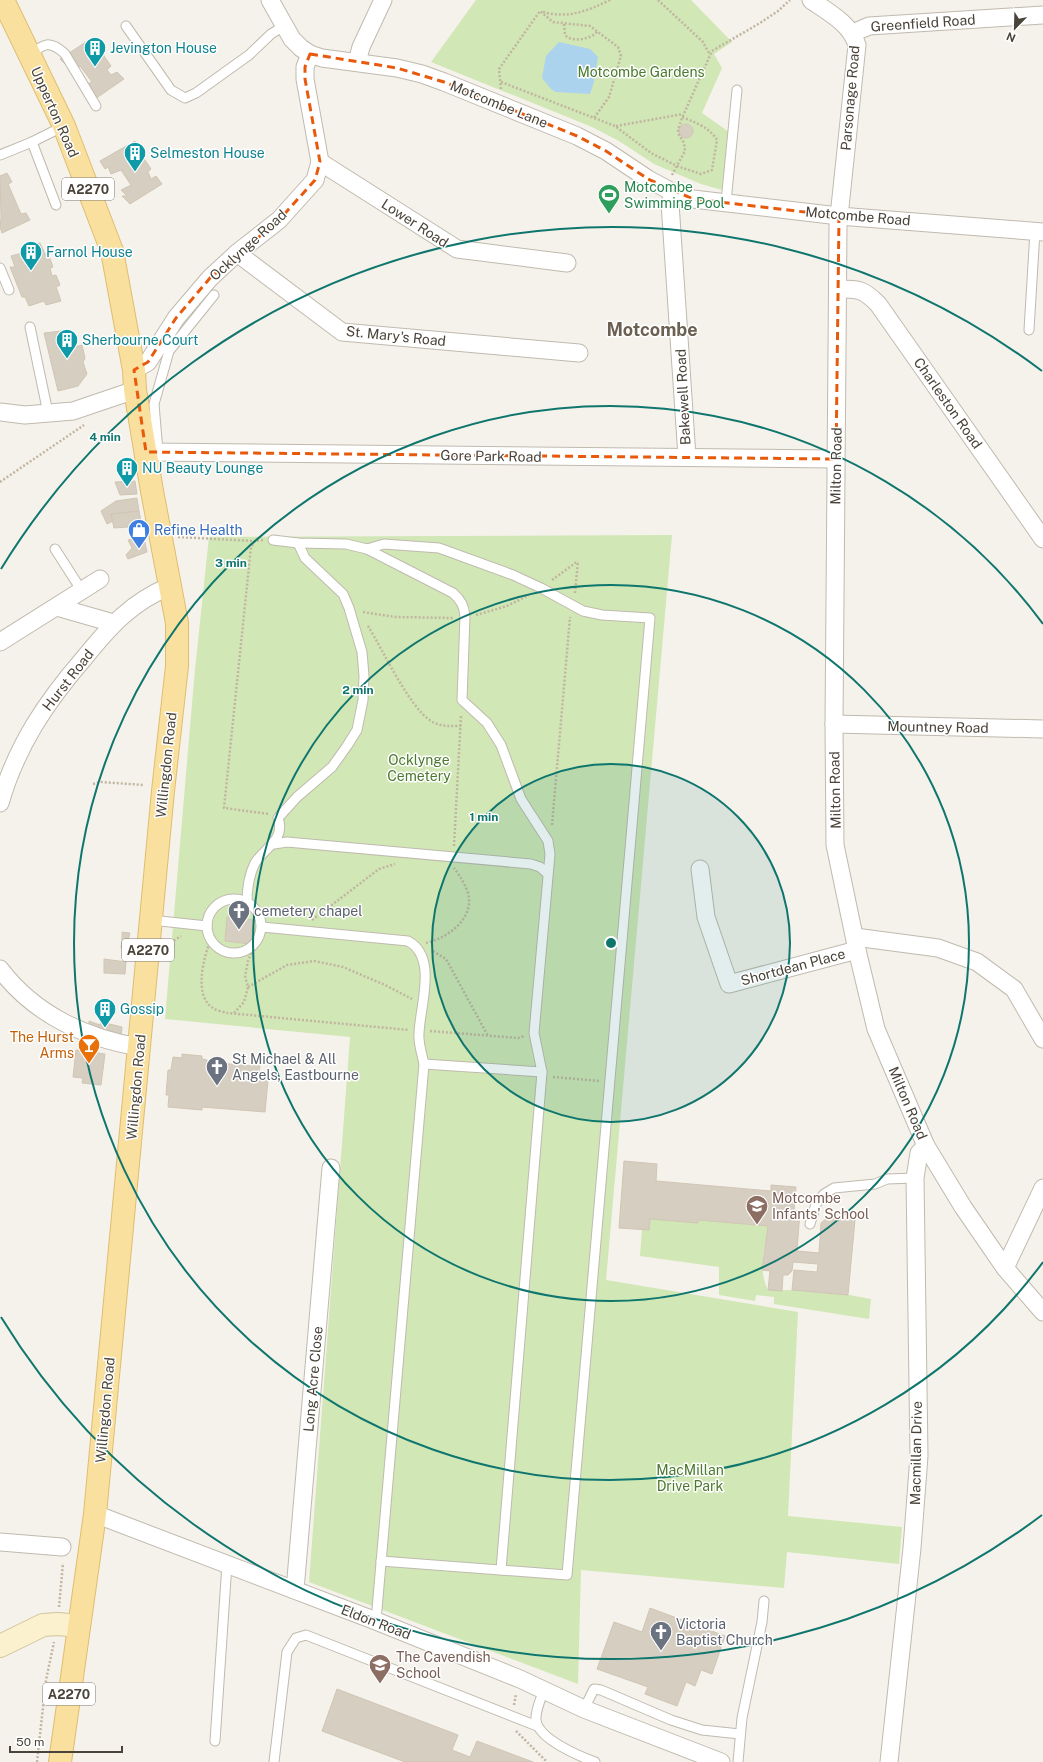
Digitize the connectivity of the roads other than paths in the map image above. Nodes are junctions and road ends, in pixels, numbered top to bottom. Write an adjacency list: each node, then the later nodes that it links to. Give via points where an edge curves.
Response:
1 (3, 0): 10 (main road, Upperton Road / A2270)
2 (270, 0): 7 (street)
3 (383, 0): 11 (street, via 361,47)
4 (811, 0): 8 (street, Parsonage Road)
5 (1043, 15): 8 (street, Greenfield Road, via 869,26)
6 (126, 26): 7 (lane, via 171,90 185,98 249,55 271,34)
7 (284, 26): 9 (street, via 292,39)
8 (853, 33): 21 (street, Parsonage Road, via 857,45)
9 (310, 54): 11 (street, Motcombe Lane); 17 (street, Ocklynge Road, via 305,67 305,79)
10 (30, 56): 13 (lane, via 39,47 49,44 58,47 65,54); 14 (main road, Upperton Road / A2270)
11 (358, 62): 18 (street, Motcombe Lane, via 422,74 502,105 606,151 648,179)
12 (737, 90): 19 (lane)
13 (96, 106)
14 (64, 126): 15 (lane); 32 (main road, Upperton Road / A2270, via 112,251)
15 (32, 142): 16 (lane); 20 (lane)
16 (0, 155)
17 (320, 162): 23 (street, Ocklynge Road, via 315,180 279,220); 24 (street, Lower Road, via 456,249)
18 (670, 190): 19 (street, Motcombe Road, via 693,198); 36 (street, Bakewell Road)
19 (726, 202): 21 (street, Motcombe Road)
20 (56, 204)
21 (839, 216): 22 (street, Motcombe Road); 26 (street, Milton Road)
22 (1039, 232): 30 (lane)
23 (237, 253): 31 (street, St. Mary's Road, via 342,332); 32 (street, Ocklynge Road, via 210,278 176,318)
24 (567, 263)
25 (0, 268): 27 (lane)
26 (838, 289): 37 (street, Milton Road); 38 (street, Charleston Road, via 853,289 866,293 878,304)
27 (9, 290)
28 (214, 295): 35 (lane, via 169,351 154,404)
29 (30, 327): 34 (lane)
30 (1029, 330)
31 (579, 353)
32 (134, 380): 34 (street, Ocklynge Road, via 73,411); 35 (main road, Willingdon Road / A2270)
33 (0, 412): 34 (street, Ocklynge Road, via 25,415)
34 (48, 413)
35 (152, 452): 36 (street, Gore Park Road); 44 (main road, Willingdon Road / A2270, via 161,535)
36 (687, 457): 37 (street, Gore Park Road)
37 (836, 459): 49 (street, Milton Road)
38 (1043, 539)
39 (273, 540): 40 (lane)
40 (298, 543): 41 (lane, via 346,544); 52 (lane, via 305,558 342,594 349,608 362,652 363,700 357,730 332,767 297,797 278,818 280,824)
41 (367, 549): 54 (lane, via 460,599 465,616 462,700 486,723 501,745 521,799 548,841); 77 (lane, via 384,544 439,548 513,576 582,611 650,618 567,1575)
42 (55, 550): 45 (lane)
43 (100, 579): 45 (street)
44 (170, 586): 47 (street, Hurst Road, via 136,604); 56 (main road, Willingdon Road / A2270, via 177,623 177,666)
45 (82, 591): 46 (street)
46 (57, 607): 47 (street); 48 (street)
47 (113, 623): 51 (street, Hurst Road, via 56,690 29,733 8,776)
48 (0, 642)
49 (834, 724): 50 (street, Mountney Road); 59 (street, Milton Road, via 835,845)
50 (1043, 729)
51 (0, 802)
52 (274, 844): 54 (lane, via 287,842 531,864); 55 (lane, via 256,862 248,884)
53 (700, 869): 59 (street, Shortdean Place, via 706,917 729,984)
54 (548, 874): 64 (lane, via 534,1033)
55 (247, 902): 57 (lane, via 235,898 218,903 208,918); 58 (lane, via 257,910)
56 (151, 920): 57 (lane); 62 (main road, Willingdon Road / A2270)
57 (207, 926): 58 (lane, via 211,939 229,953 243,951 255,944)
58 (262, 927): 63 (lane, via 408,941 416,946 423,959 425,988 419,1030)
59 (856, 944): 61 (street, via 938,948 977,962 1014,989); 65 (street, Milton Road, via 876,1029)
60 (1, 974): 62 (street, via 31,1003 51,1017 95,1036)
61 (1043, 1039)
62 (140, 1047): 72 (main road, Willingdon Road / A2270)
63 (424, 1064): 64 (lane); 75 (lane)
64 (542, 1072): 77 (lane)
65 (926, 1146): 67 (street, Macmillan Drive, via 919,1153); 70 (street, Milton Road, via 963,1207)
66 (331, 1168): 78 (street, Long Acre Close)
67 (915, 1178): 69 (lane, via 887,1179 876,1184 834,1188 824,1194 816,1204); 93 (street, Macmillan Drive, via 918,1456 912,1548)
68 (1043, 1188): 70 (street)
69 (810, 1224)
70 (1005, 1268): 71 (street, Milton Road)
71 (1043, 1312)
72 (95, 1514): 76 (street, Eldon Road); 81 (main road, Willingdon Road / A2270)
73 (0, 1542): 74 (street)
74 (63, 1553)
75 (381, 1561): 77 (lane); 80 (lane)
76 (227, 1564): 78 (street, Eldon Road); 87 (lane)
77 (501, 1570)
78 (295, 1590): 80 (street, Eldon Road)
79 (764, 1601): 86 (lane)
80 (376, 1621): 83 (street, Eldon Road)
81 (68, 1625): 82 (street, via 43,1624); 88 (main road, Willingdon Road / A2270)
82 (0, 1646)
83 (544, 1690): 84 (street, Eldon Road); 85 (lane, via 536,1718)
84 (584, 1709): 86 (lane, via 594,1689 601,1690 671,1720 702,1730); 91 (street, Eldon Road)
85 (537, 1726): 89 (lane, via 306,1635 296,1638 287,1652); 90 (lane, via 549,1738)
86 (740, 1734): 92 (lane)
87 (215, 1741)
88 (60, 1762)
89 (274, 1762)
90 (595, 1762)
91 (721, 1762)
92 (738, 1762)
93 (889, 1762)

